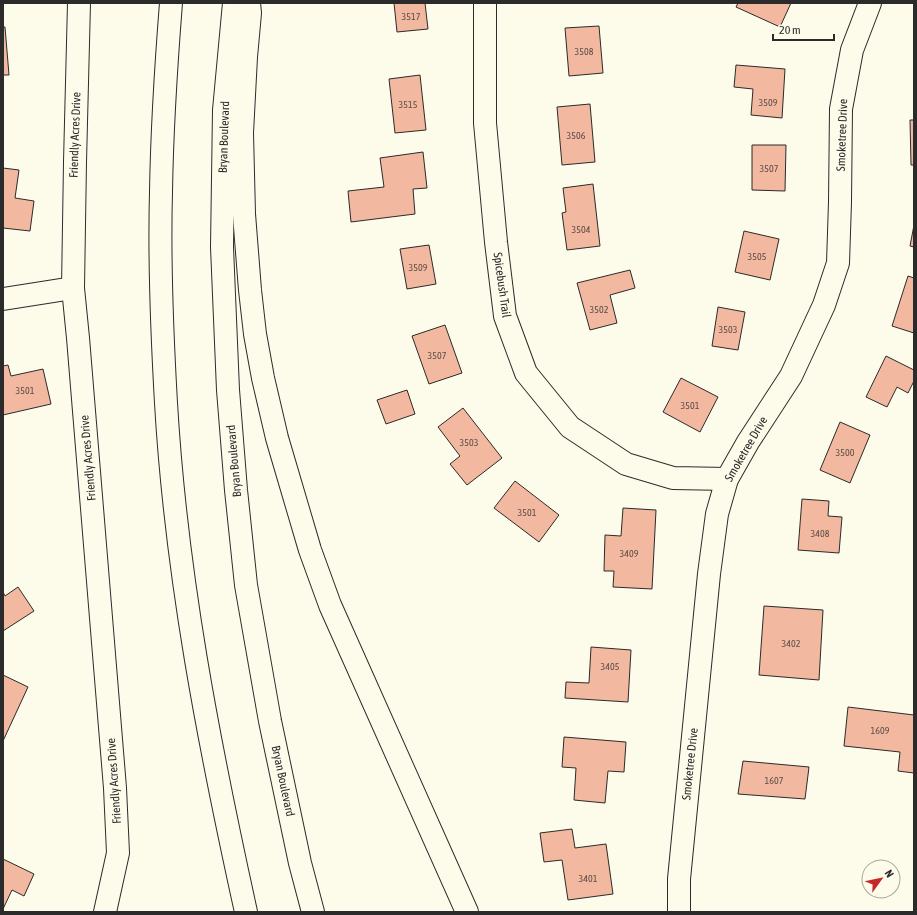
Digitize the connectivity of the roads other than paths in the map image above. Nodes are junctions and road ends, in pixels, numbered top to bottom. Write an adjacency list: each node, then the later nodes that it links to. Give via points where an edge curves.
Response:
1 (79, 3): 7 (main road, Friendly Acres Drive)
2 (170, 3): 11 (main road, via 161,192 161,300 173,491 203,703)
3 (234, 3): 12 (main road, Bryan Boulevard, via 224,110 222,247 228,390 236,490 246,585 270,721)
4 (249, 3): 13 (main road, via 242,133 244,214 255,334 277,438 310,550 330,605)
5 (485, 3): 9 (main road, Spicebush Trail, via 485,123 496,242 505,316 526,373 570,427 626,464 673,478)
6 (870, 3): 9 (main road, Smoketree Drive, via 852,50 841,109 838,263 824,305 790,376)
7 (73, 288): 8 (main road); 10 (main road, Friendly Acres Drive, via 118,853)
8 (3, 299)
9 (727, 479): 14 (main road, Smoketree Drive, via 717,514 709,574 680,871)
10 (105, 912)
11 (246, 912)
12 (313, 912)
13 (467, 912)
14 (679, 912)

